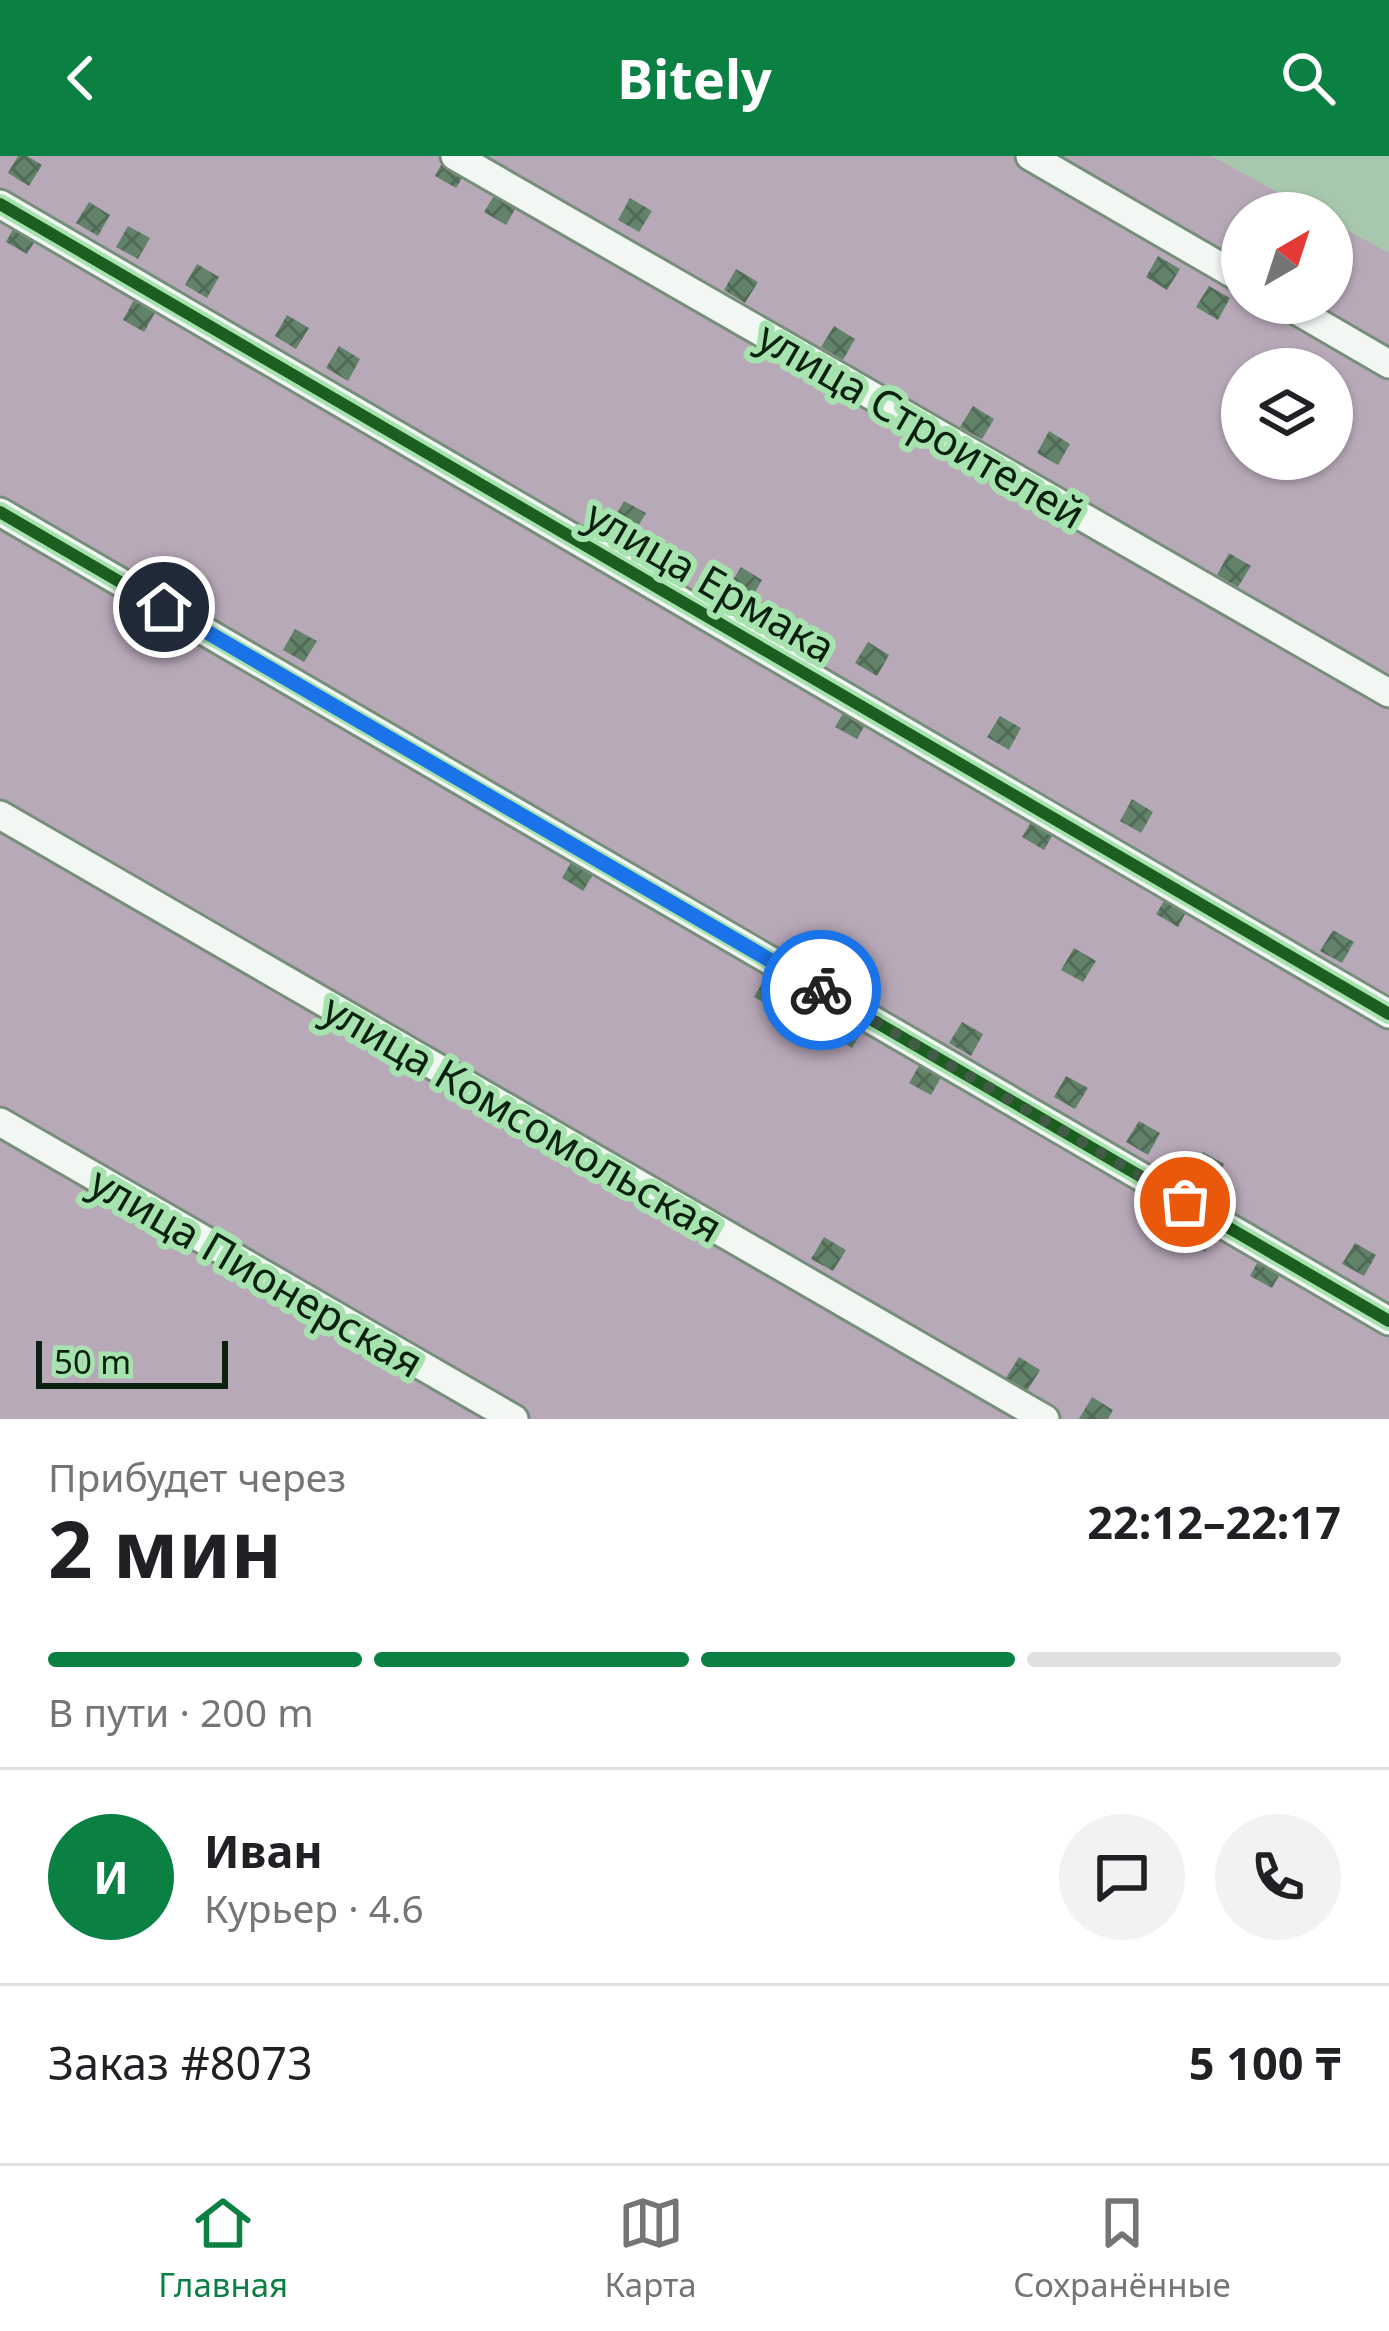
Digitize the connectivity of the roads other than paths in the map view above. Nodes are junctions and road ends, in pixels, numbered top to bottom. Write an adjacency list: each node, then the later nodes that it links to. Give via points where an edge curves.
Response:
1 (455, 156): 8 (street, улица Строителей)
2 (1030, 156): 4 (street)
3 (0, 204): 10 (street, улица Ермака)
4 (1221, 267)
5 (1320, 324): 6 (street)
6 (1389, 364)
7 (0, 512): 12 (street)
8 (1389, 693)
9 (0, 814): 14 (street, улица Комсомольская)
10 (1389, 1014)
11 (0, 1122): 13 (street, улица Пионерская)
12 (1389, 1322)
13 (514, 1419)
14 (1046, 1419)

